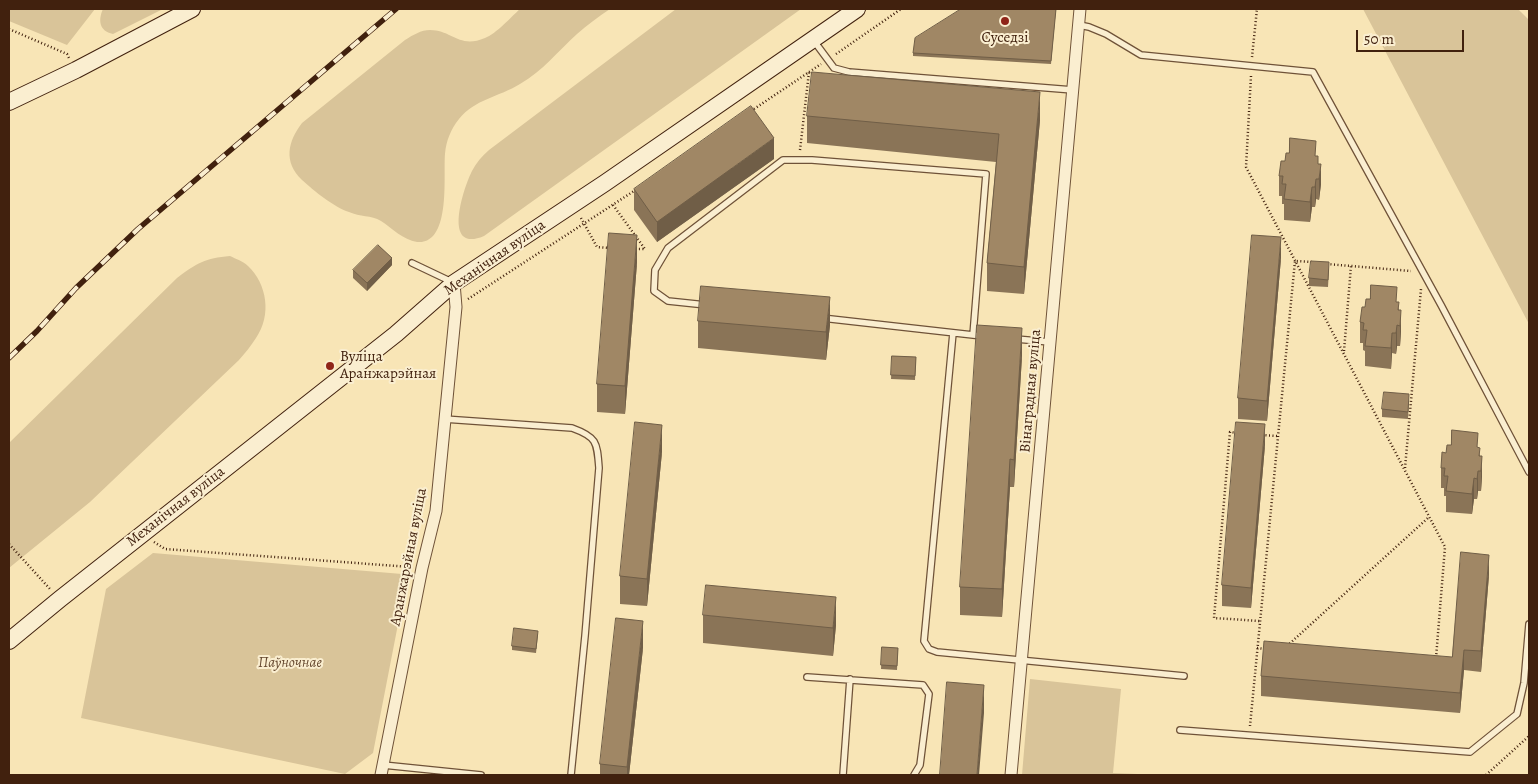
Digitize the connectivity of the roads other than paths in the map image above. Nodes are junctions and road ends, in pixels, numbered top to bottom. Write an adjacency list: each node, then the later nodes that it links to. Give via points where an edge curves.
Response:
1 (192, 9): 7 (street)
2 (858, 9): 5 (street, Механічная вуліца)
3 (1080, 9): 4 (street, Вінаградная вуліца)
4 (1079, 25): 6 (street, Вінаградная вуліца); 18 (lane, via 1106,34 1141,55 1312,72 1442,305)
5 (812, 39): 6 (lane, via 834,68 849,72); 9 (street, Механічная вуліца)
6 (1073, 90): 16 (street, Вінаградная вуліца)
7 (9, 102)
8 (412, 263): 9 (lane)
9 (454, 283): 17 (street, Аранжарэйная вуліца, via 456,307); 20 (street, Механічная вуліца, via 396,334)
10 (716, 306): 13 (lane, via 668,301 654,291 655,270 668,248 782,160 986,174)
11 (811, 317): 12 (lane)
12 (952, 333): 13 (lane); 21 (lane, via 924,641 929,649 937,652)
13 (973, 335): 14 (lane)
14 (992, 337)
15 (1012, 338): 16 (lane)
16 (1050, 342): 21 (street, Вінаградная вуліца)
17 (444, 419): 26 (street, Аранжарэйная вуліца, via 436,511); 28 (lane, via 572,428 587,433 598,446 597,498)
18 (1529, 472)
19 (1529, 624): 25 (lane, via 1518,714 1470,752)
20 (9, 641)
21 (1022, 661): 23 (lane); 31 (street, Вінаградная вуліца)
22 (807, 676): 24 (lane)
23 (1184, 676)
24 (850, 679): 29 (lane); 30 (lane, via 917,684 927,689 920,765)
25 (1180, 730)
26 (382, 770): 27 (lane)
27 (481, 775)
28 (571, 775)
29 (843, 775)
30 (914, 775)
31 (1011, 775)

